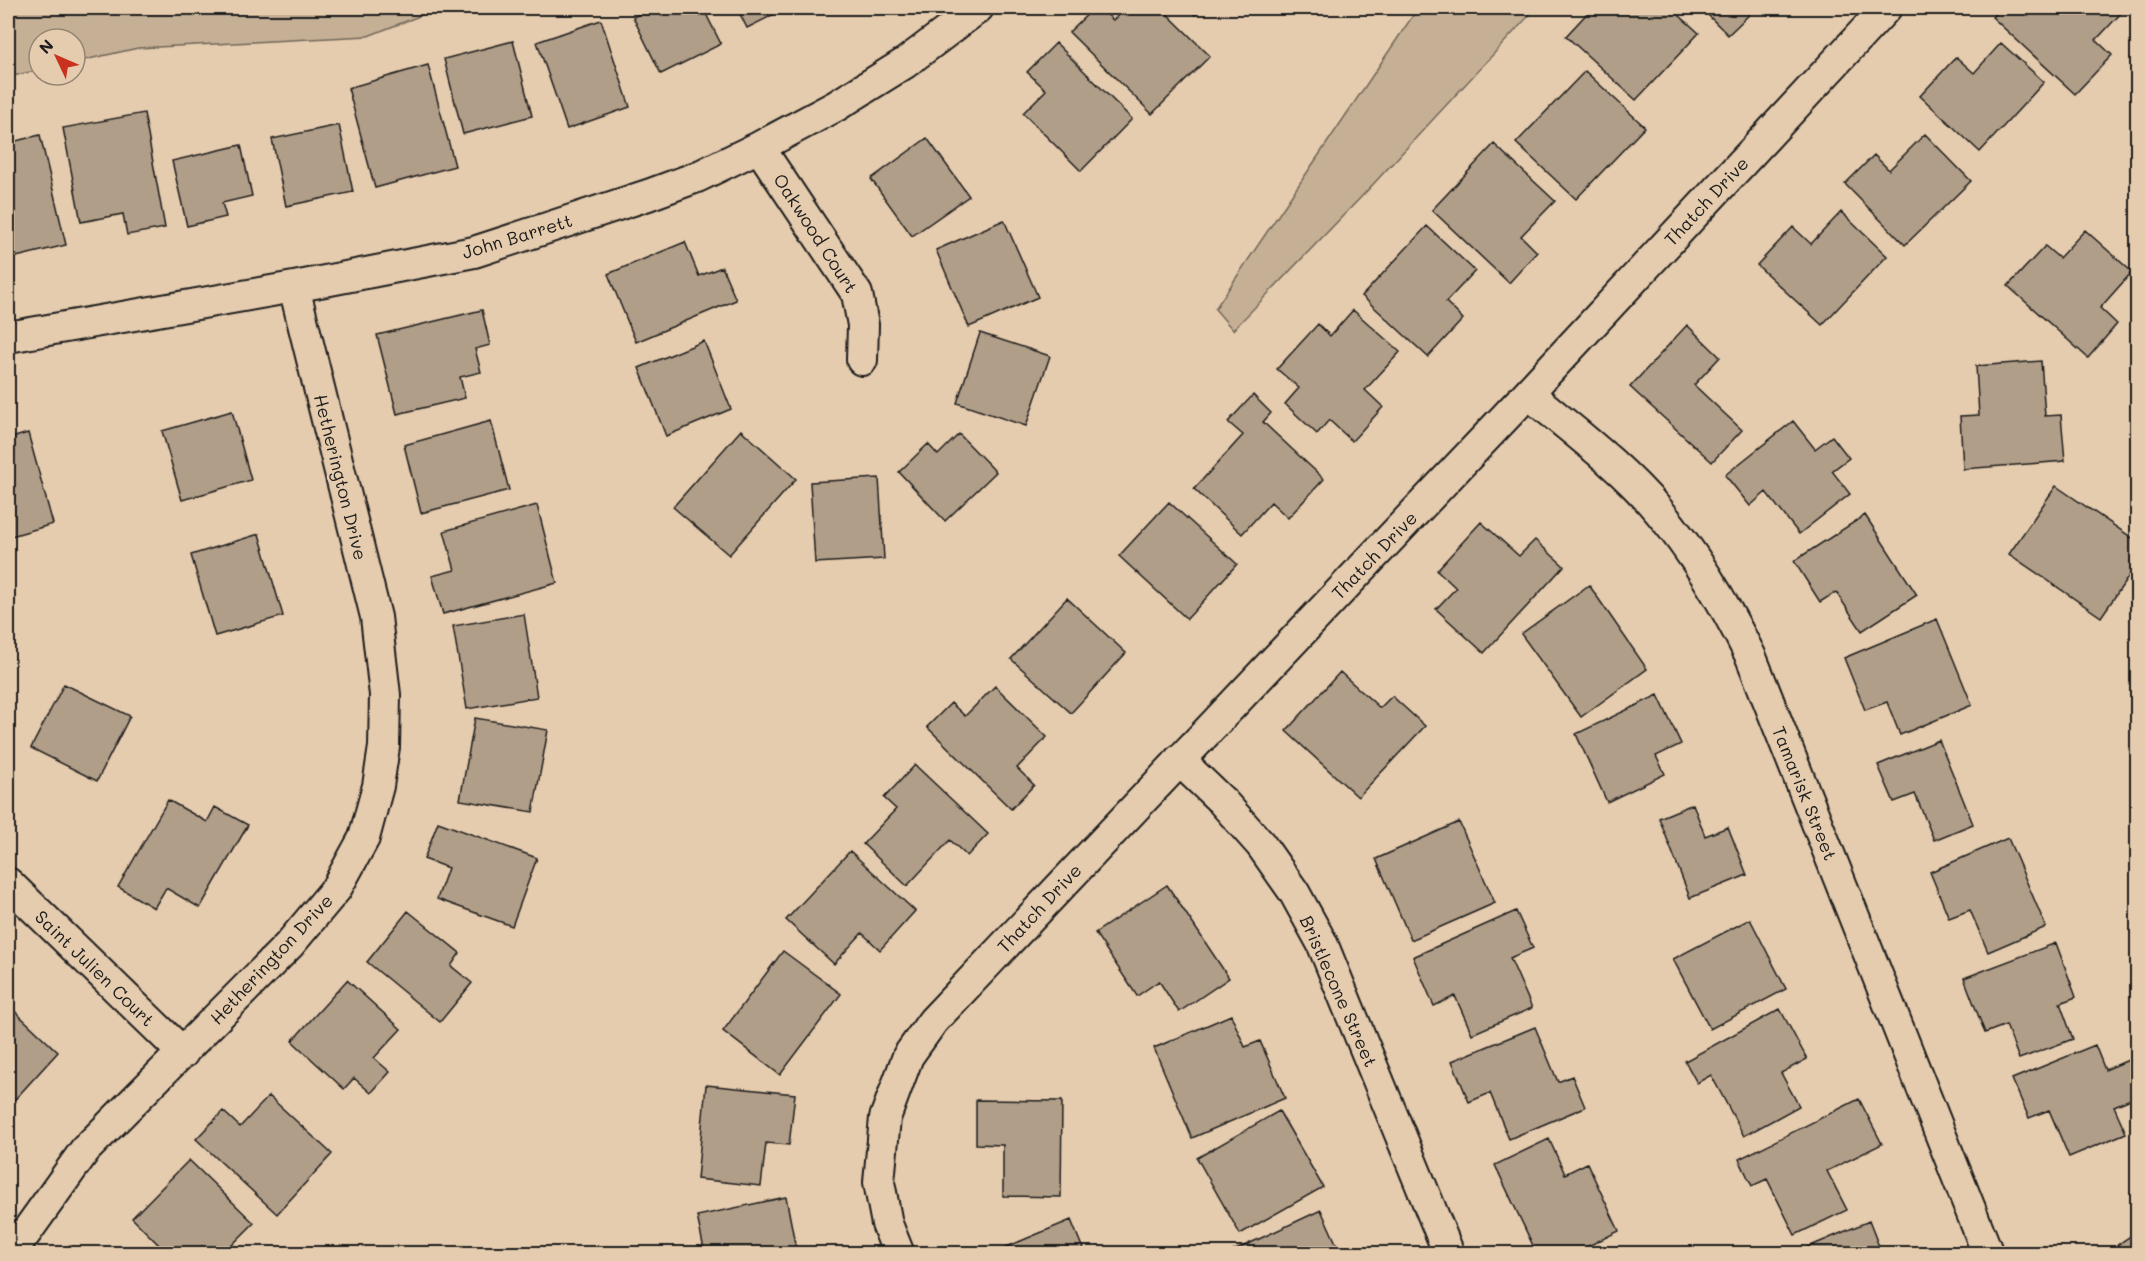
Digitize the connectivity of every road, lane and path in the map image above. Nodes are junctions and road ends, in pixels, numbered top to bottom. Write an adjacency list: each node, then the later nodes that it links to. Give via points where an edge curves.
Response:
1 (978, 8): 3 (street, John Barrett, via 905,63)
2 (1886, 8): 7 (street, Thatch Drive)
3 (759, 147): 4 (street, John Barrett, via 697,177 474,252); 6 (street, Oakwood Court, via 857,294 863,325)
4 (294, 286): 5 (street, John Barrett); 10 (street, Hetherington Drive, via 376,617 385,695 384,747 364,838 336,889 289,945)
5 (8, 337)
6 (862, 360)
7 (1528, 393): 8 (street, Thatch Drive); 14 (street, Tamarisk Street, via 1615,466 1657,508 1725,604 1751,657)
8 (1179, 760): 12 (street, Thatch Drive, via 933,1021 908,1056 885,1118 879,1182 887,1224); 13 (street, Bristlecone Street, via 1261,845 1294,892 1322,943)
9 (8, 883): 10 (street, Saint Julien Court)
10 (183, 1053): 11 (street, Hetherington Drive, via 85,1150)
11 (8, 1252)
12 (899, 1254)
13 (1449, 1254)
14 (1988, 1254)

